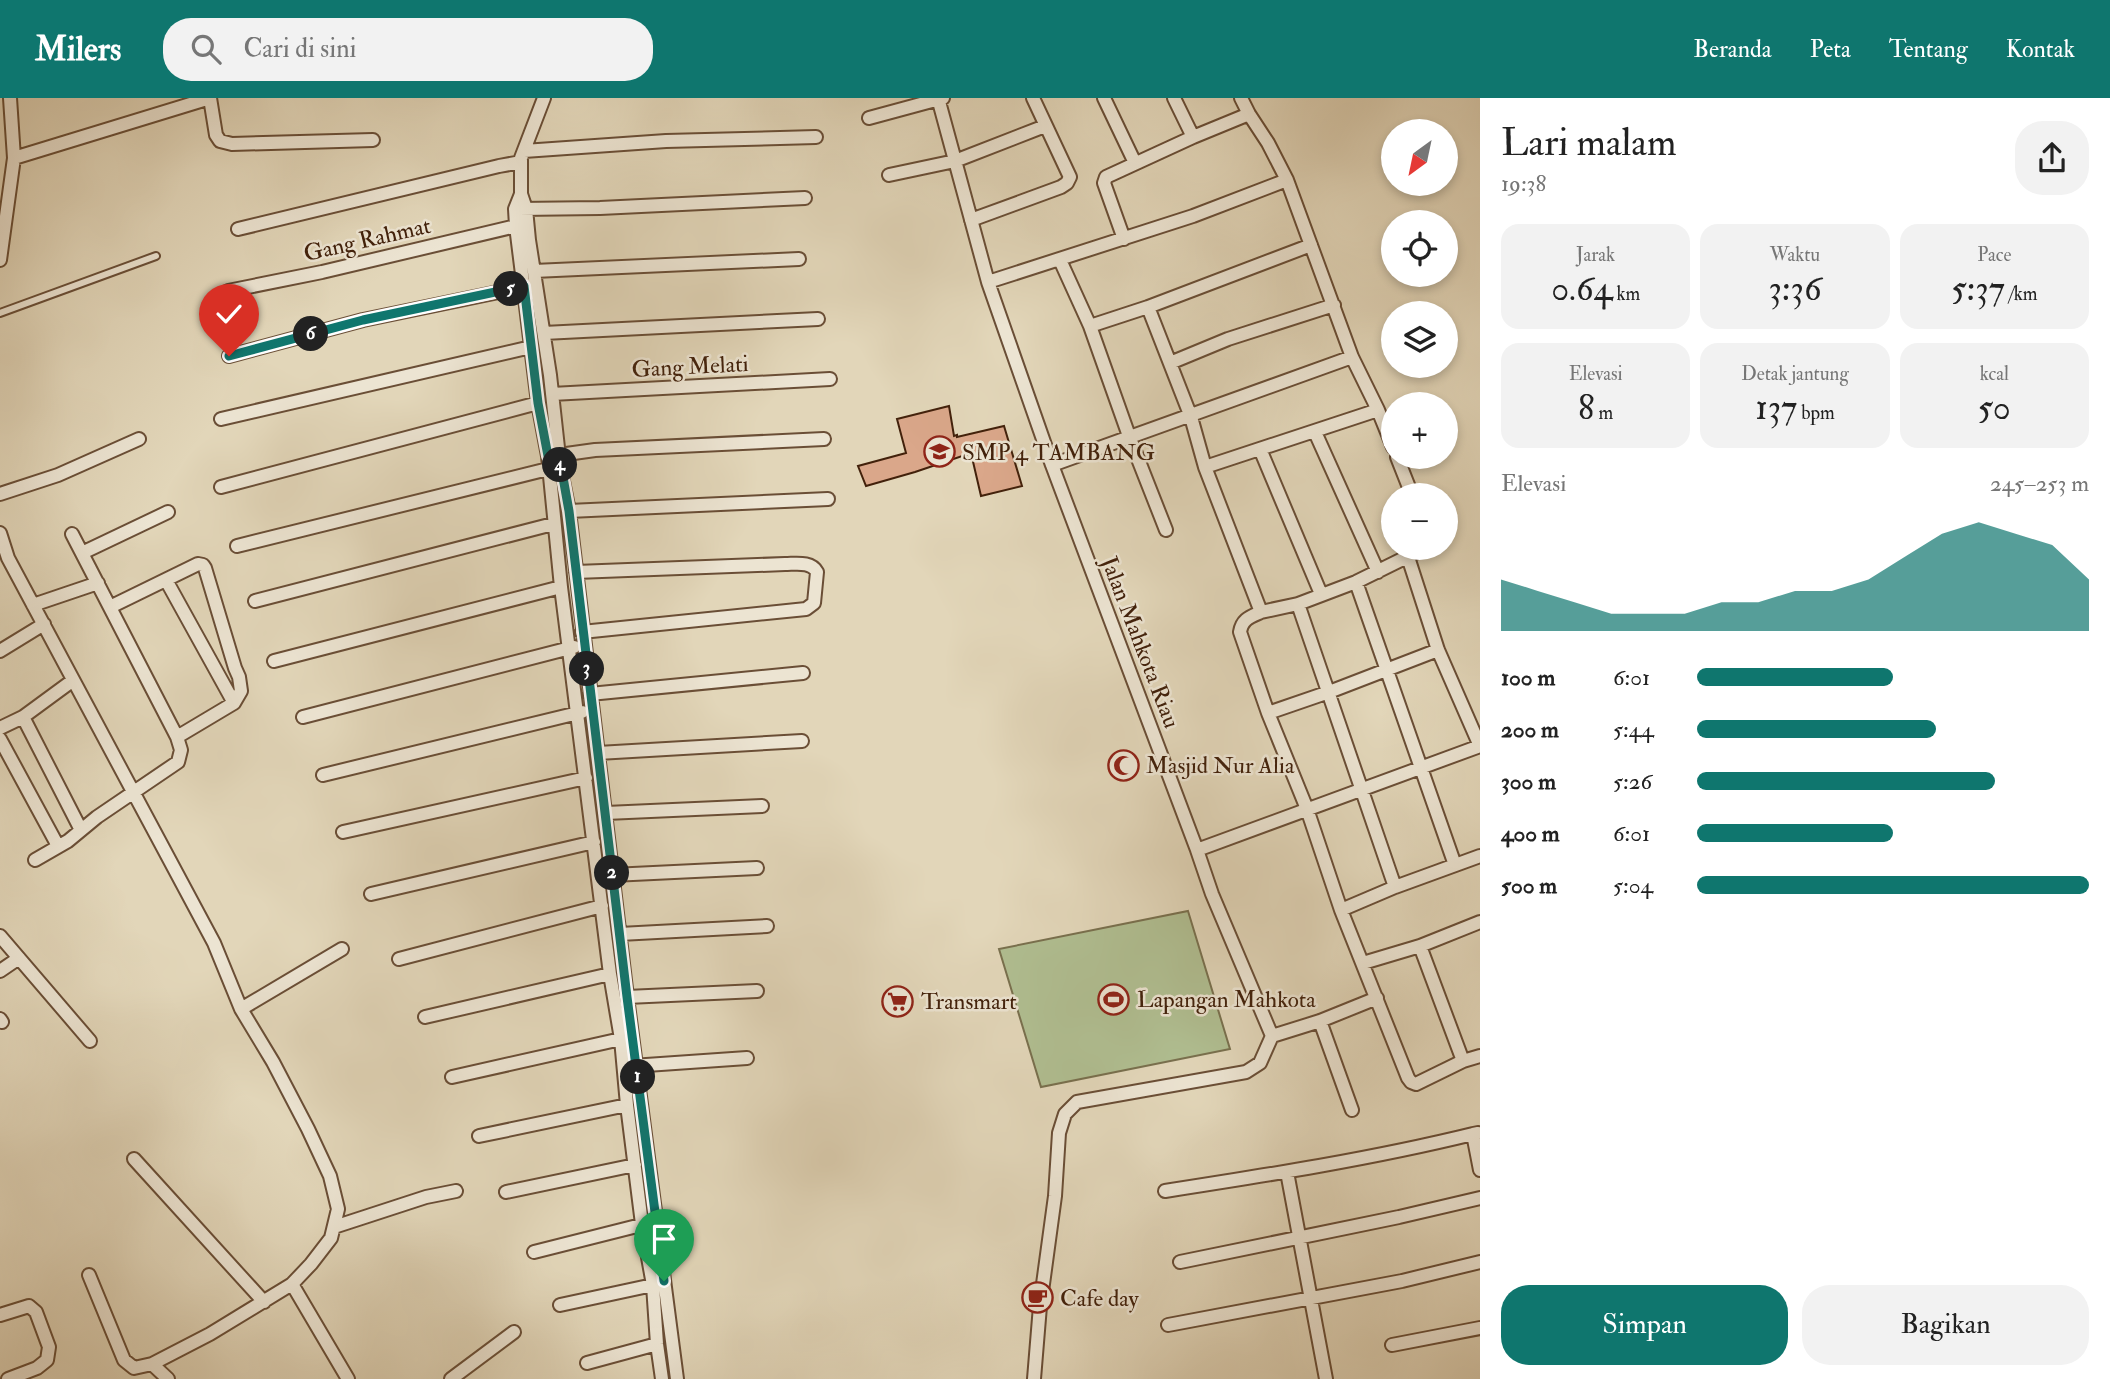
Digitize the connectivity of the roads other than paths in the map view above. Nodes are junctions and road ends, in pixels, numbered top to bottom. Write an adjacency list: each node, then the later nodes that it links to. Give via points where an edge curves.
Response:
1 (10, 98): 15 (street)
2 (544, 98): 14 (street)
3 (1033, 98): 10 (street)
4 (1104, 98): 17 (street)
5 (1174, 98): 12 (street)
6 (1241, 98): 8 (street)
7 (940, 99): 9 (street); 16 (street, Jalan Mahkota Riau)
8 (1249, 114): 12 (street); 19 (street)
9 (869, 118)
10 (1045, 126): 16 (street); 22 (street, via 1070,177 1067,183)
11 (816, 137): 14 (street, via 666,141)
12 (1193, 137): 17 (street)
13 (373, 140): 15 (street, via 220,141 210,98)
14 (522, 157): 21 (street); 24 (street)
15 (14, 158): 29 (street)
16 (955, 161): 18 (street); 22 (street, Jalan Mahkota Riau)
17 (1135, 163): 25 (street, via 1106,177 1104,183)
18 (889, 176)
19 (1287, 180): 25 (street); 26 (street)
20 (805, 198): 21 (street)
21 (521, 209): 23 (street); 31 (street)
22 (971, 220): 32 (street, Jalan Mahkota Riau)
23 (516, 226): 31 (street); 33 (street, Gang Rahmat)
24 (238, 229)
25 (1124, 239): 30 (street)
26 (1311, 245): 34 (street); 35 (street)
27 (156, 256): 36 (lane)
28 (799, 259): 31 (street)
29 (0, 260)
30 (1060, 260): 32 (street); 38 (street)
31 (531, 280): 39 (street); 40 (street); 41 (street)
32 (988, 282): 57 (street, Jalan Mahkota Riau)
33 (228, 291)
34 (1334, 304): 42 (street); 43 (street)
35 (1148, 307): 38 (street); 43 (street)
36 (0, 313)
37 (818, 319): 39 (street)
38 (1090, 326): 52 (street)
39 (544, 333): 45 (street)
40 (531, 347): 46 (street); 50 (street)
41 (229, 356)
42 (1352, 357): 47 (street); 48 (street)
43 (1170, 362): 48 (street)
44 (830, 379): 45 (street, Gang Melati)
45 (552, 394): 56 (street)
46 (538, 403): 56 (street); 59 (street)
47 (1378, 410): 49 (street); 51 (street)
48 (1191, 417): 52 (street); 58 (street)
49 (1381, 417)
50 (221, 419)
51 (1315, 432): 55 (street); 74 (street)
52 (1129, 436): 57 (street); 65 (street)
53 (139, 439): 60 (street, via 58,475)
54 (824, 439): 56 (street, via 595,450)
55 (1260, 449): 58 (street); 79 (street)
56 (554, 461): 62 (street); 64 (street); 68 (street)
57 (1052, 466): 120 (street, Jalan Mahkota Riau)
58 (1205, 467): 84 (street)
59 (220, 487)
60 (0, 494)
61 (828, 499): 62 (street)
62 (569, 511): 73 (street)
63 (168, 512): 69 (street)
64 (553, 524): 78 (street); 80 (street)
65 (1166, 530)
66 (0, 533): 72 (street)
67 (72, 534): 69 (street)
68 (237, 546)
69 (82, 553): 77 (street)
70 (1402, 560): 74 (street)
71 (1409, 560): 89 (street)
72 (4, 561): 82 (street)
73 (576, 572): 86 (street); 86 (street, via 806,564 817,572 814,603 806,609)
74 (1378, 572): 76 (street)
75 (166, 580): 83 (street); 97 (street); 97 (street, via 203,565 242,687)
76 (1356, 582): 79 (street); 92 (street)
77 (98, 583): 82 (street); 83 (street)
78 (561, 587): 88 (street); 91 (street)
79 (1321, 594): 81 (street)
80 (255, 601)
81 (1298, 604): 84 (street); 95 (street)
82 (33, 605): 85 (street)
83 (110, 607): 104 (street)
84 (1261, 612): 100 (street, via 1247,618 1240,632)
85 (44, 624): 90 (street); 94 (street)
86 (582, 632): 87 (street)
87 (584, 646): 88 (street); 96 (street)
88 (569, 648): 99 (street); 102 (street)
89 (1438, 650): 92 (street); 108 (street, via 1480,746)
90 (0, 651)
91 (274, 661)
92 (1385, 670): 95 (street); 108 (street)
93 (803, 673): 96 (street)
94 (72, 681): 101 (street); 112 (street)
95 (1329, 692): 100 (street); 111 (street)
96 (590, 694): 98 (street)
97 (234, 703): 104 (street)
98 (593, 711): 99 (street); 107 (street)
99 (577, 712): 109 (street); 110 (street)
100 (1268, 713): 114 (street)
101 (23, 717): 103 (street); 116 (street)
102 (303, 717)
103 (0, 728)
104 (177, 737): 112 (street, via 178,762)
105 (0, 739): 119 (street)
106 (802, 741): 107 (street)
107 (598, 753): 115 (street)
108 (1421, 768): 111 (street); 123 (street)
109 (323, 775)
110 (586, 778): 117 (street); 118 (street)
111 (1363, 789): 114 (street); 126 (street)
112 (134, 792): 116 (street); 144 (street, via 214,943)
113 (762, 806): 115 (street)
114 (1307, 809): 120 (street); 129 (street)
115 (606, 813): 125 (street)
116 (81, 830): 119 (street)
117 (343, 832)
118 (594, 842): 127 (street); 128 (street)
119 (58, 846): 122 (street)
120 (1198, 850): 147 (street, Jalan Mahkota Riau)
121 (1480, 856): 123 (street)
122 (35, 860)
123 (1455, 865): 126 (street)
124 (757, 868): 125 (street)
125 (612, 876): 132 (street)
126 (1395, 887): 129 (street)
127 (371, 894)
128 (602, 906): 137 (street); 140 (street)
129 (1341, 910): 138 (street)
130 (767, 926): 132 (street)
131 (1478, 928): 134 (street)
132 (620, 934): 143 (street)
133 (0, 936): 136 (street)
134 (1420, 946): 138 (street); 152 (street)
135 (342, 949): 144 (street)
136 (19, 958): 139 (street); 149 (street)
137 (399, 959)
138 (1363, 963): 142 (street)
139 (0, 971)
140 (610, 974): 143 (street); 145 (street)
141 (757, 991): 143 (street)
142 (1377, 998): 146 (street); 152 (street, via 1411,1082 1416,1084)
143 (624, 1004): 148 (street); 153 (street)
144 (241, 1009): 169 (street, via 330,1176 338,1209)
145 (425, 1017)
146 (1320, 1021): 147 (street); 156 (street)
147 (1272, 1036): 194 (street, via 1260,1063 1246,1072 1077,1102 1065,1114 1059,1133)
148 (621, 1039): 153 (street); 154 (street)
149 (90, 1041)
150 (1480, 1056): 152 (street)
151 (747, 1058): 153 (street)
152 (1463, 1061)
153 (630, 1066): 155 (street); 167 (street)
154 (452, 1077)
155 (627, 1105): 158 (street); 160 (street)
156 (1352, 1110)
157 (1476, 1134): 161 (street); 162 (street)
158 (479, 1136)
159 (134, 1159): 178 (street)
160 (635, 1165): 165 (street); 168 (street)
161 (1480, 1170)
162 (1287, 1172): 164 (street); 170 (street)
163 (456, 1191): 169 (street, via 426,1196)
164 (1166, 1191)
165 (506, 1192)
166 (1480, 1198): 170 (street)
167 (657, 1222): 168 (street); 193 (street)
168 (642, 1224): 171 (street); 176 (street)
169 (334, 1227): 175 (street, via 331,1238)
170 (1298, 1238): 172 (street); 177 (street)
171 (534, 1252)
172 (1180, 1262)
173 (1480, 1262): 177 (street)
174 (89, 1275): 187 (street, via 124,1360 134,1368)
175 (292, 1284): 178 (street); 190 (street)
176 (653, 1285): 179 (street); 184 (street)
177 (1309, 1298): 181 (street); 195 (street)
178 (264, 1302): 187 (street)
179 (560, 1305)
180 (0, 1315): 188 (street, via 29,1306 36,1312 49,1347 47,1360 37,1368)
181 (1168, 1325)
182 (1480, 1328): 185 (street)
183 (514, 1332): 191 (street)
184 (657, 1344): 186 (street); 192 (street)
185 (1392, 1345)
186 (587, 1363)
187 (152, 1364): 189 (street)
188 (8, 1379)
189 (169, 1379)
190 (348, 1379)
191 (451, 1379)
192 (662, 1379)
193 (677, 1379)
194 (1034, 1379)
195 (1325, 1379)

